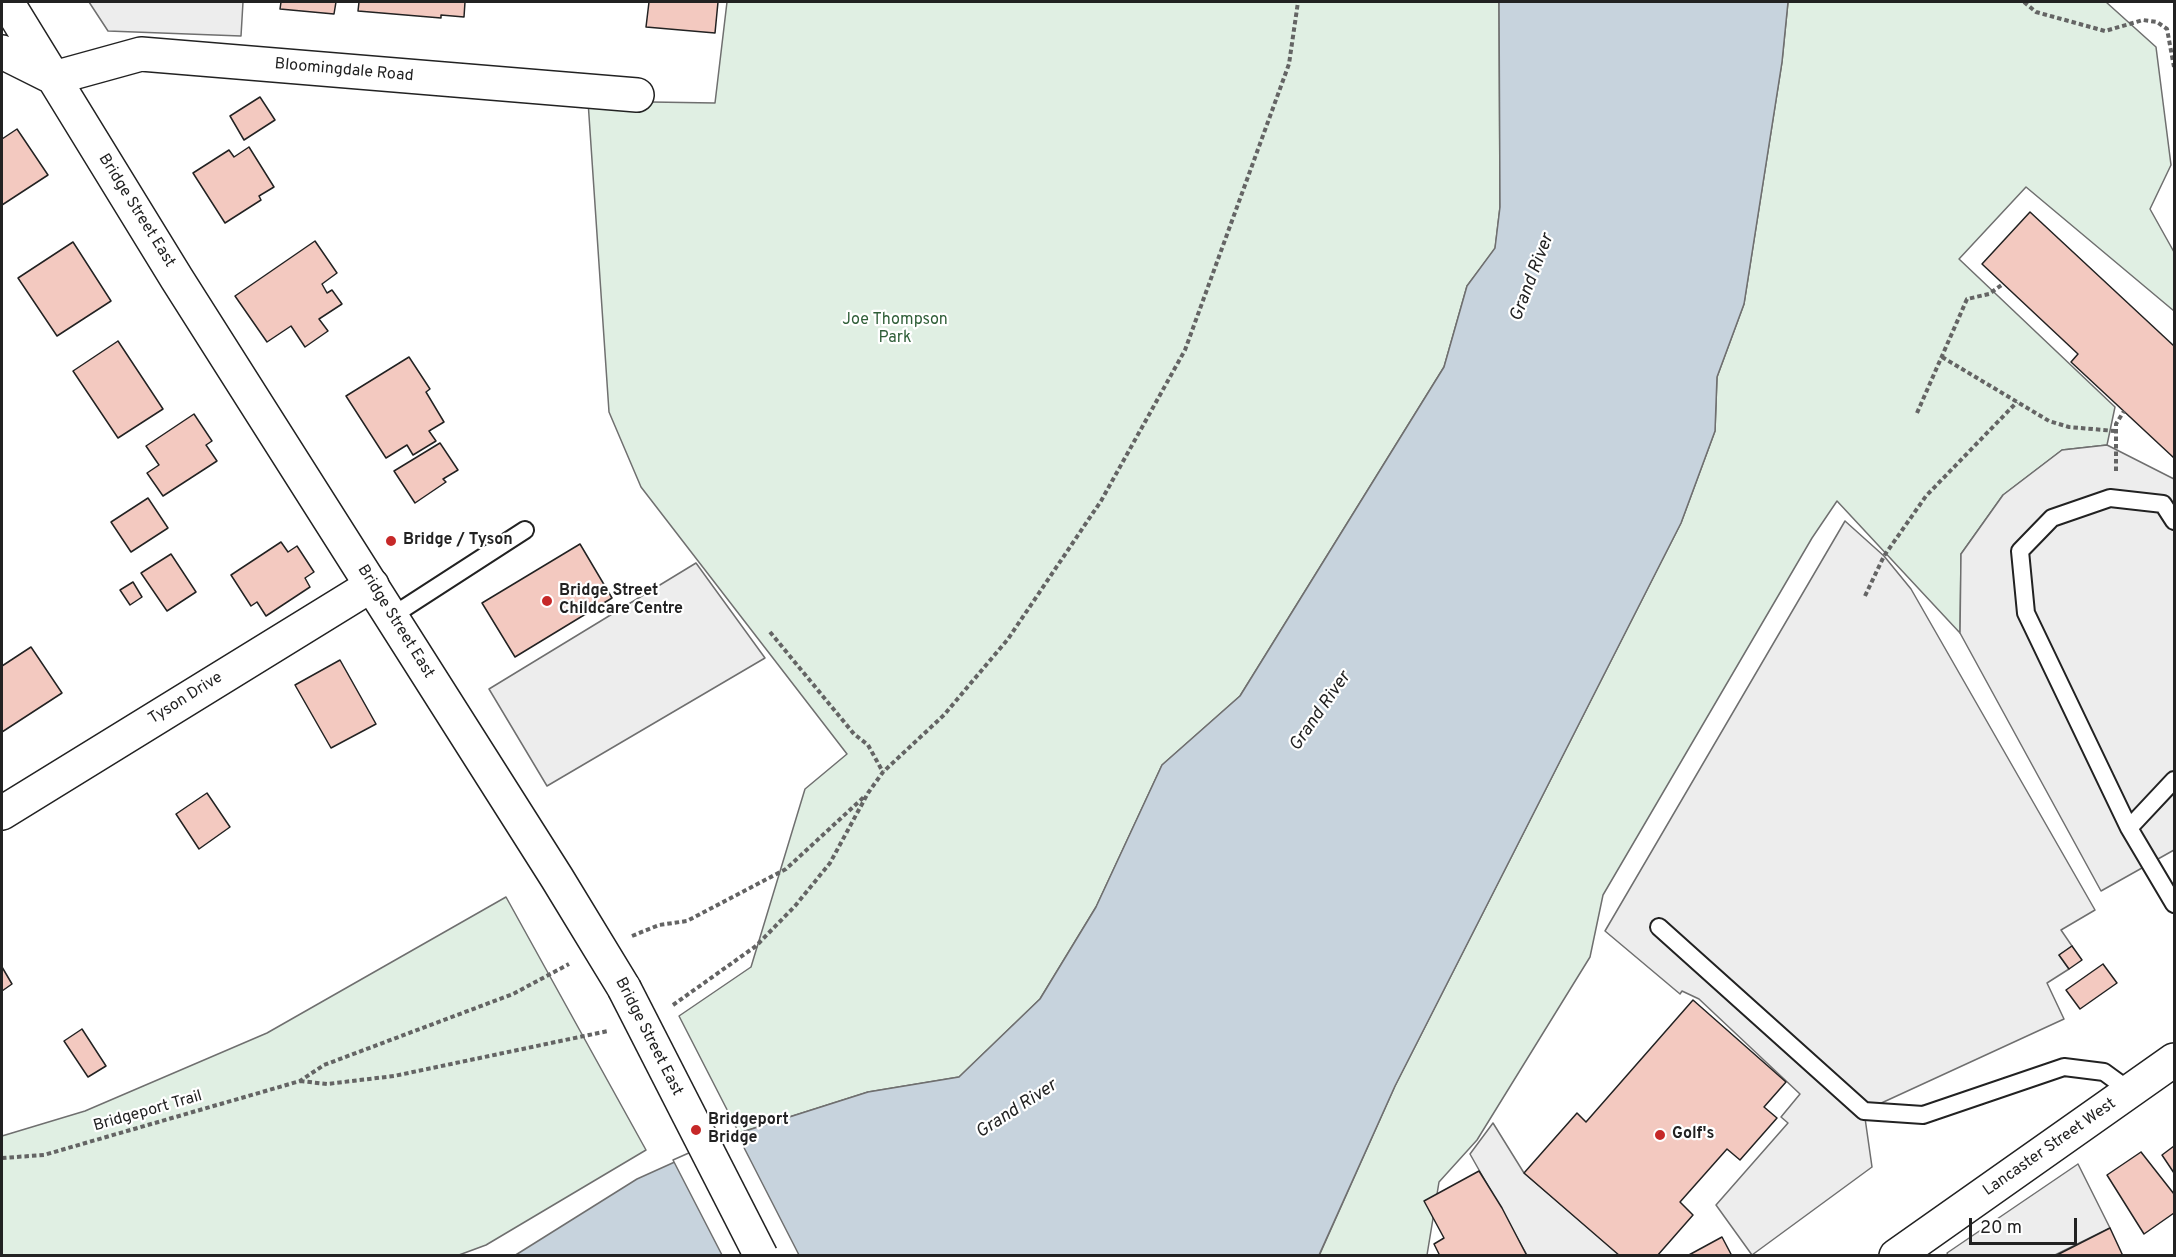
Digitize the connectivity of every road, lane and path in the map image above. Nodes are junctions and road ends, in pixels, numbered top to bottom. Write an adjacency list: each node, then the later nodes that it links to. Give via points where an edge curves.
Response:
1 (8, 2): 6 (main road, Bridge Street East)
2 (1298, 2): 21 (path, via 1289,64 1185,350 1101,501 1008,639 944,715)
3 (2024, 2): 5 (path, via 2036,12 2105,31 2143,20 2157,22 2167,29)
4 (2, 52): 6 (main road)
5 (2175, 67)
6 (54, 78): 7 (main road, Bloomingdale Road, via 141,54); 17 (main road, Bridge Street East)
7 (637, 95)
8 (2003, 284): 9 (path, via 1989,294 1967,299)
9 (1942, 357): 10 (path); 12 (path)
10 (2017, 402): 13 (path, via 2049,421 2069,427); 18 (path, via 1926,496 1884,556)
11 (2124, 411): 13 (path)
12 (1917, 413)
13 (2115, 431): 14 (path)
14 (2116, 472)
15 (2175, 521): 25 (lane, via 2163,504 2110,498 2052,518 2020,551 2026,613)
16 (525, 530): 19 (lane)
17 (372, 585): 19 (main road, Bridge Street East); 24 (main road, Tyson Drive)
18 (1864, 596)
19 (392, 616): 37 (main road, Bridge Street East, bridge, via 624,988)
20 (770, 632): 21 (path, via 854,734 868,745)
21 (883, 772): 23 (path)
22 (2175, 780): 25 (lane)
23 (868, 793): 28 (path, via 786,869 687,921 659,925); 30 (path, via 830,864 795,906 756,946)
24 (2, 813)
25 (2129, 828): 26 (lane)
26 (2175, 904)
27 (1659, 927): 34 (lane, via 1864,1111 1923,1115 2064,1067 2104,1072)
28 (628, 938)
29 (577, 960): 33 (path, via 513,994 324,1065)
30 (666, 1009)
31 (617, 1029): 33 (path, via 394,1076 327,1084)
32 (2175, 1060): 34 (main road, Lancaster Street West)
33 (300, 1081): 35 (path, Bridgeport Trail, via 44,1155)
34 (2130, 1091): 36 (main road, Lancaster Street West)
35 (2, 1158)
36 (1902, 1254)
37 (760, 1256)

